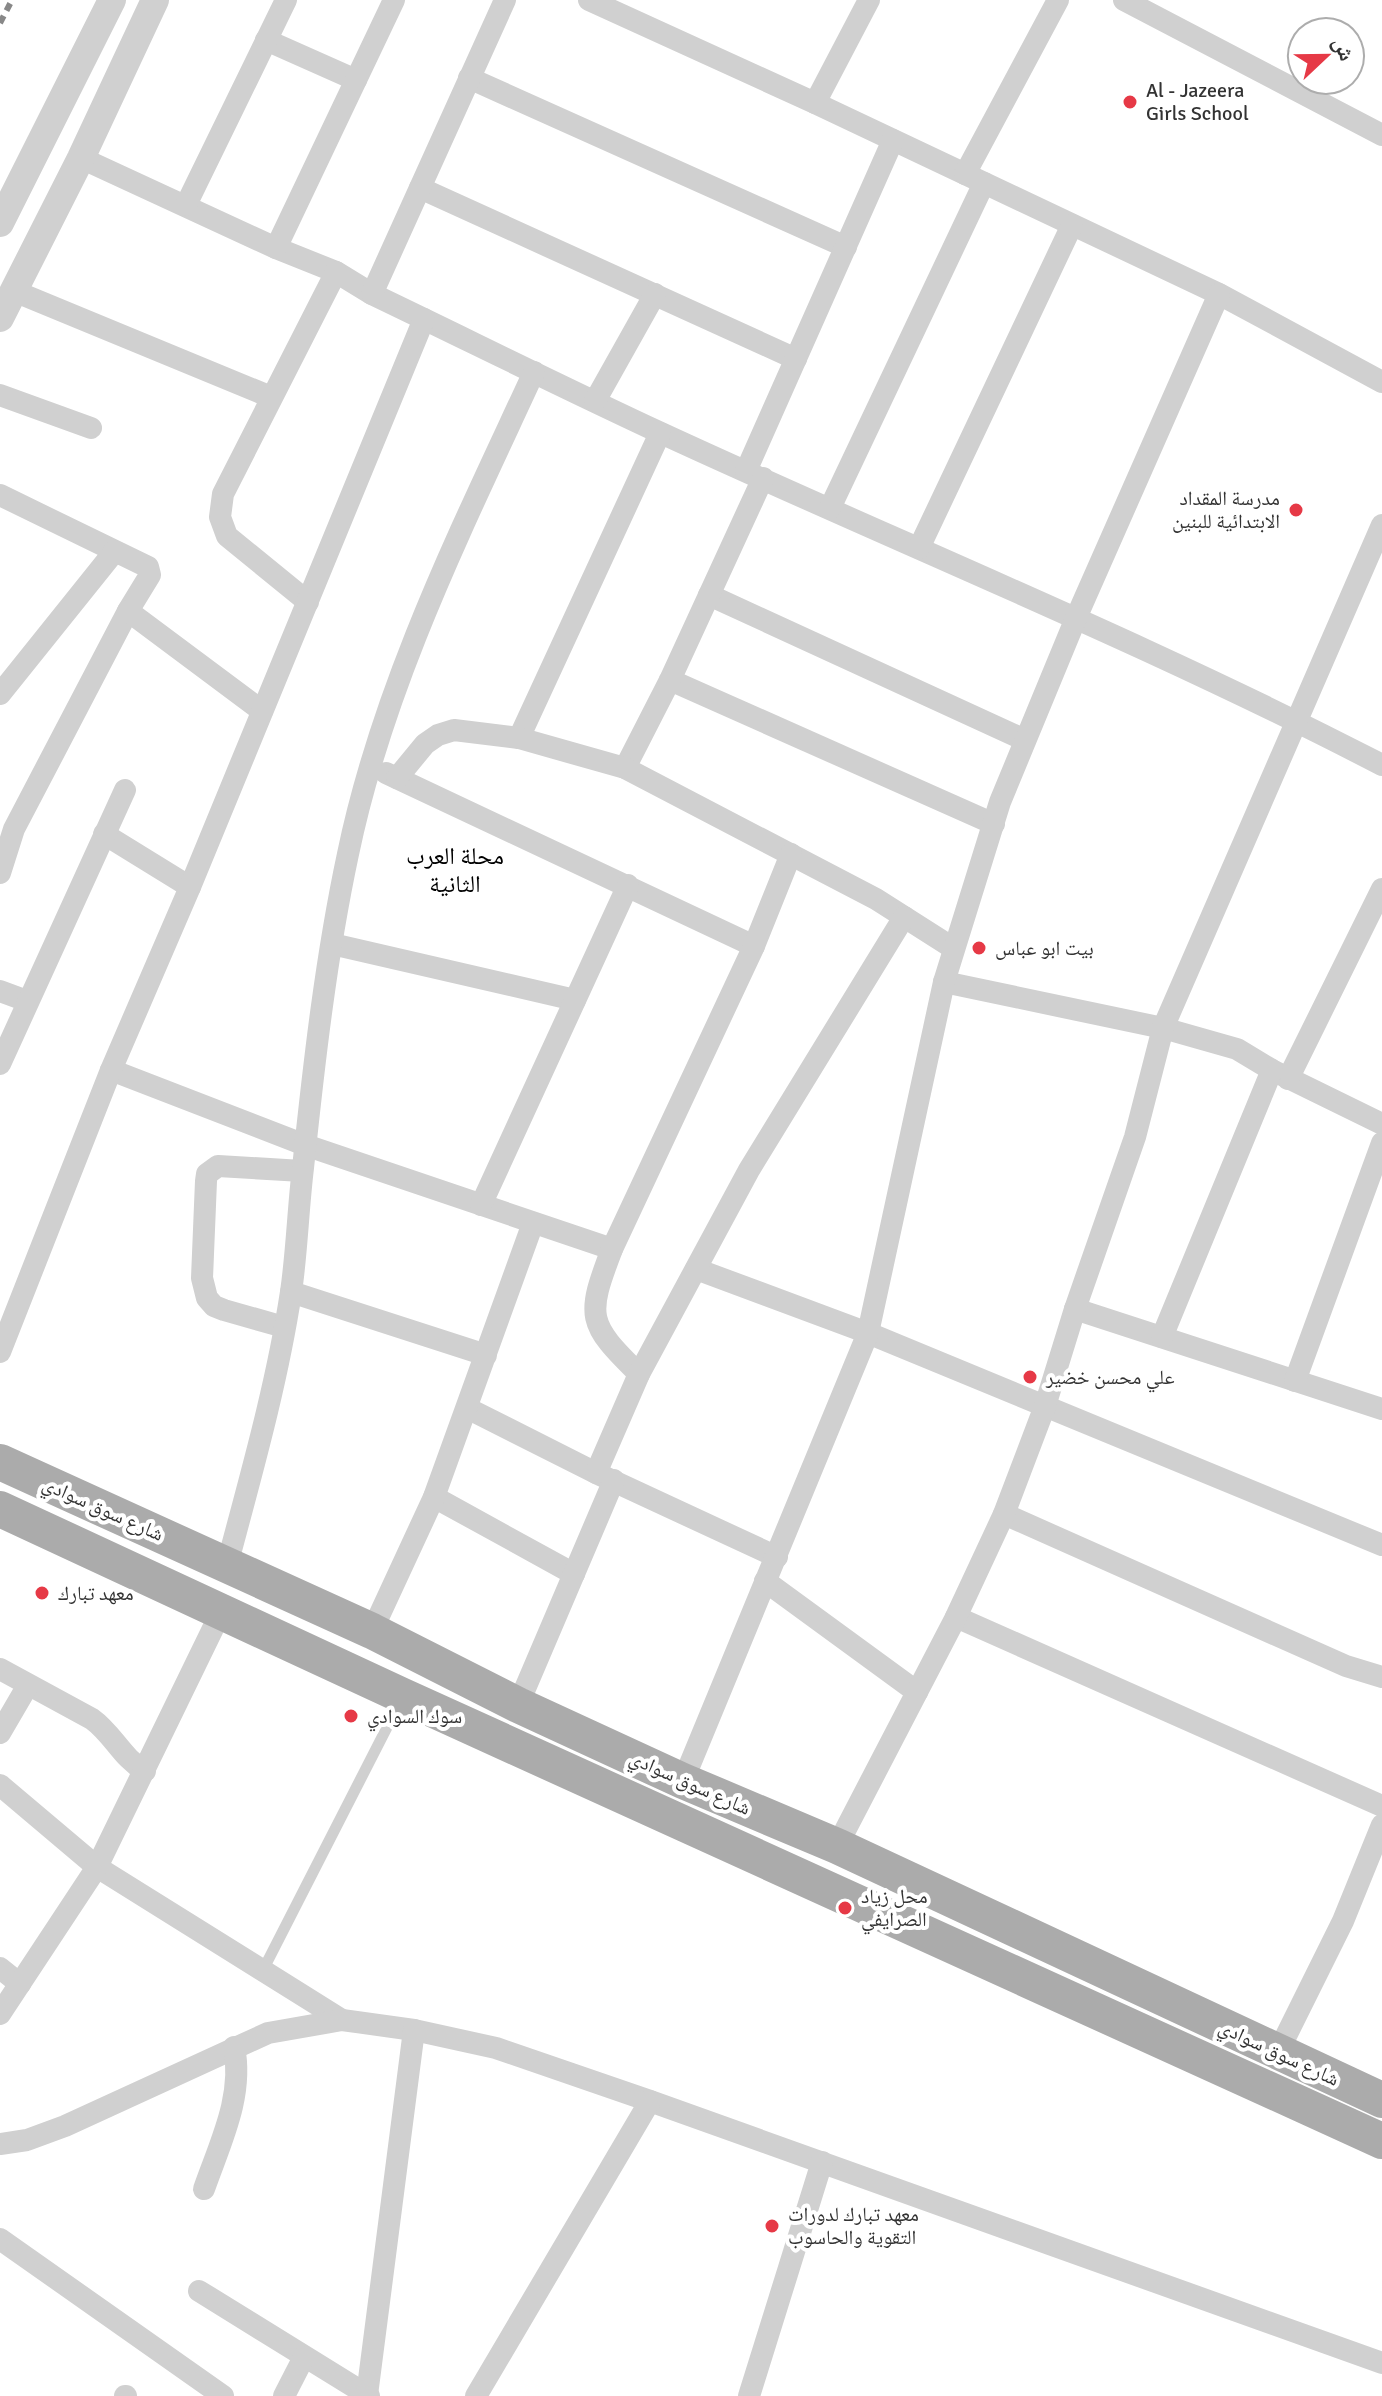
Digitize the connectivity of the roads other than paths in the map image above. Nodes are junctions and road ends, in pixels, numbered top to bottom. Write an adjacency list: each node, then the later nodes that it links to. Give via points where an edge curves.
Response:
1 (112, 0): 20 (street)
2 (155, 0): 16 (street)
3 (286, 0): 10 (street)
4 (394, 0): 12 (street)
5 (505, 0): 11 (street)
6 (589, 0): 13 (street)
7 (1058, 0): 17 (street)
8 (1124, 0): 14 (street)
9 (866, 1): 13 (street)
10 (266, 40): 12 (street); 19 (street)
11 (469, 78): 18 (street); 22 (street)
12 (356, 80): 23 (street)
13 (815, 103): 15 (street)
14 (1382, 135)
15 (893, 140): 17 (street); 22 (street)
16 (81, 158): 19 (street); 25 (street)
17 (975, 179): 21 (street); 41 (street)
18 (420, 188): 26 (street); 27 (street)
19 (186, 205): 23 (street)
20 (0, 223)
21 (1072, 225): 28 (street); 43 (street)
22 (846, 247): 31 (street)
23 (276, 248): 24 (street)
24 (336, 272): 26 (street); 35 (street)
25 (14, 291): 29 (street); 35 (street)
26 (372, 294): 30 (street)
27 (655, 294): 31 (street); 36 (street)
28 (1219, 294): 33 (street); 48 (street)
29 (0, 318)
30 (424, 319): 32 (street); 46 (street)
31 (796, 359): 39 (street)
32 (534, 372): 36 (street); 55 (street, via 418,629)
33 (1382, 382)
34 (0, 395): 37 (street)
35 (271, 397): 46 (street, via 223,494 220,517 227,536)
36 (595, 401): 38 (street)
37 (91, 428)
38 (660, 433): 39 (street); 53 (street)
39 (755, 475): 41 (street); 45 (street)
40 (0, 495): 44 (street)
41 (830, 508): 43 (street)
42 (1382, 525): 52 (street)
43 (919, 548): 48 (street)
44 (114, 552): 47 (street, via 148,567 150,575); 50 (street)
45 (709, 595): 49 (street); 54 (street)
46 (308, 602): 51 (street)
47 (128, 611): 51 (street); 61 (street)
48 (1076, 618): 52 (street); 54 (street)
49 (670, 680): 57 (street); 60 (street)
50 (0, 694)
51 (262, 711): 66 (street)
52 (1295, 720): 56 (street); 76 (street)
53 (519, 738): 57 (street); 58 (street, via 470,730 438,735)
54 (1025, 740): 60 (street)
55 (370, 765): 58 (street); 69 (street)
56 (1382, 765)
57 (625, 768): 63 (street)
58 (397, 778): 65 (street)
59 (125, 790): 62 (street)
60 (994, 824): 71 (street)
61 (7, 826): 64 (street)
62 (104, 834): 66 (street); 75 (street)
63 (791, 854): 68 (street); 70 (street)
64 (0, 873)
65 (628, 885): 70 (street); 74 (street)
66 (190, 887): 78 (street)
67 (1382, 889): 79 (street)
68 (904, 917): 71 (street); 87 (street, via 749,1170)
69 (332, 944): 74 (street); 82 (street)
70 (754, 946): 86 (street)
71 (953, 948): 72 (street)
72 (944, 982): 76 (street); 91 (street)
73 (0, 991): 75 (street)
74 (575, 1000): 84 (street)
75 (27, 1001): 77 (street)
76 (1163, 1028): 79 (street, via 1237,1049); 89 (street, via 1135,1137)
77 (0, 1064)
78 (111, 1070): 82 (street); 93 (street)
79 (1280, 1074): 80 (street); 92 (street)
80 (1382, 1124)
81 (1382, 1143): 96 (street)
82 (305, 1145): 83 (street); 84 (street)
83 (302, 1171): 88 (street); 90 (street, via 218,1166 206,1181 202,1278 207,1298 224,1310)
84 (481, 1205): 85 (street)
85 (533, 1223): 86 (street); 94 (street)
86 (612, 1249): 95 (street, via 595,1296 595,1321 602,1336)
87 (696, 1269): 91 (street); 95 (street)
88 (291, 1292): 90 (street); 94 (street)
89 (1075, 1309): 92 (street); 97 (street)
90 (284, 1327): 107 (street)
91 (868, 1333): 97 (street); 106 (street)
92 (1162, 1337): 96 (street)
93 (0, 1352)
94 (486, 1355): 98 (street)
95 (639, 1374): 101 (street)
96 (1295, 1381): 99 (street)
97 (1045, 1406): 104 (street); 105 (street)
98 (467, 1408): 101 (street); 102 (street)
99 (1382, 1409)
100 (0, 1462): 107 (main road, شارع سوق سوادي)
101 (605, 1476): 106 (street); 108 (street)
102 (434, 1497): 108 (street); 112 (street)
103 (0, 1509): 110 (main road, شارع سوق سوادي)
104 (1004, 1514): 111 (street); 115 (street, via 1346,1666)
105 (1382, 1545)
106 (777, 1557): 109 (street)
107 (227, 1565): 112 (main road, شارع سوق سوادي)
108 (574, 1574): 119 (street)
109 (765, 1581): 117 (street); 122 (street)
110 (221, 1612): 118 (main road, شارع سوق سوادي); 121 (street)
111 (956, 1617): 117 (street); 124 (street)
112 (372, 1631): 113 (main road, شارع سوق سوادي)
113 (424, 1656): 118 (main road); 119 (main road, شارع سوق سوادي)
114 (0, 1669): 116 (street)
115 (1382, 1677)
116 (28, 1685): 120 (street); 121 (street, via 102,1726 128,1759)
117 (917, 1692): 126 (street)
118 (403, 1696): 129 (lane); 138 (main road, شارع سوق سوادي)
119 (518, 1705): 122 (main road, شارع سوق سوادي)
120 (0, 1733)
121 (145, 1771): 127 (street)
122 (683, 1781): 126 (main road, شارع سوق سوادي)
123 (0, 1785): 127 (street)
124 (1382, 1806)
125 (1382, 1825): 135 (street, via 1343,1921)
126 (837, 1846): 135 (main road, شارع سوق سوادي)
127 (97, 1867): 129 (street); 130 (street)
128 (0, 1968): 130 (street)
129 (262, 1972): 132 (street)
130 (20, 1984): 131 (street)
131 (0, 2014)
132 (342, 2020): 133 (street); 134 (street, via 268,2033)
133 (414, 2030): 137 (street, via 496,2048); 146 (street)
134 (234, 2047): 139 (street, via 65,2126); 141 (street, via 236,2092)
135 (1278, 2052): 136 (main road, شارع سوق سوادي)
136 (1382, 2100)
137 (650, 2101): 140 (street); 149 (street)
138 (1382, 2141)
139 (0, 2144)
140 (822, 2162): 145 (street); 150 (street)
141 (204, 2189)
142 (0, 2239): 147 (street)
143 (199, 2291): 144 (street)
144 (304, 2357): 146 (street); 148 (street)
145 (1382, 2363)
146 (368, 2395)
147 (223, 2396)
148 (284, 2396)
149 (476, 2396)
150 (749, 2396)

